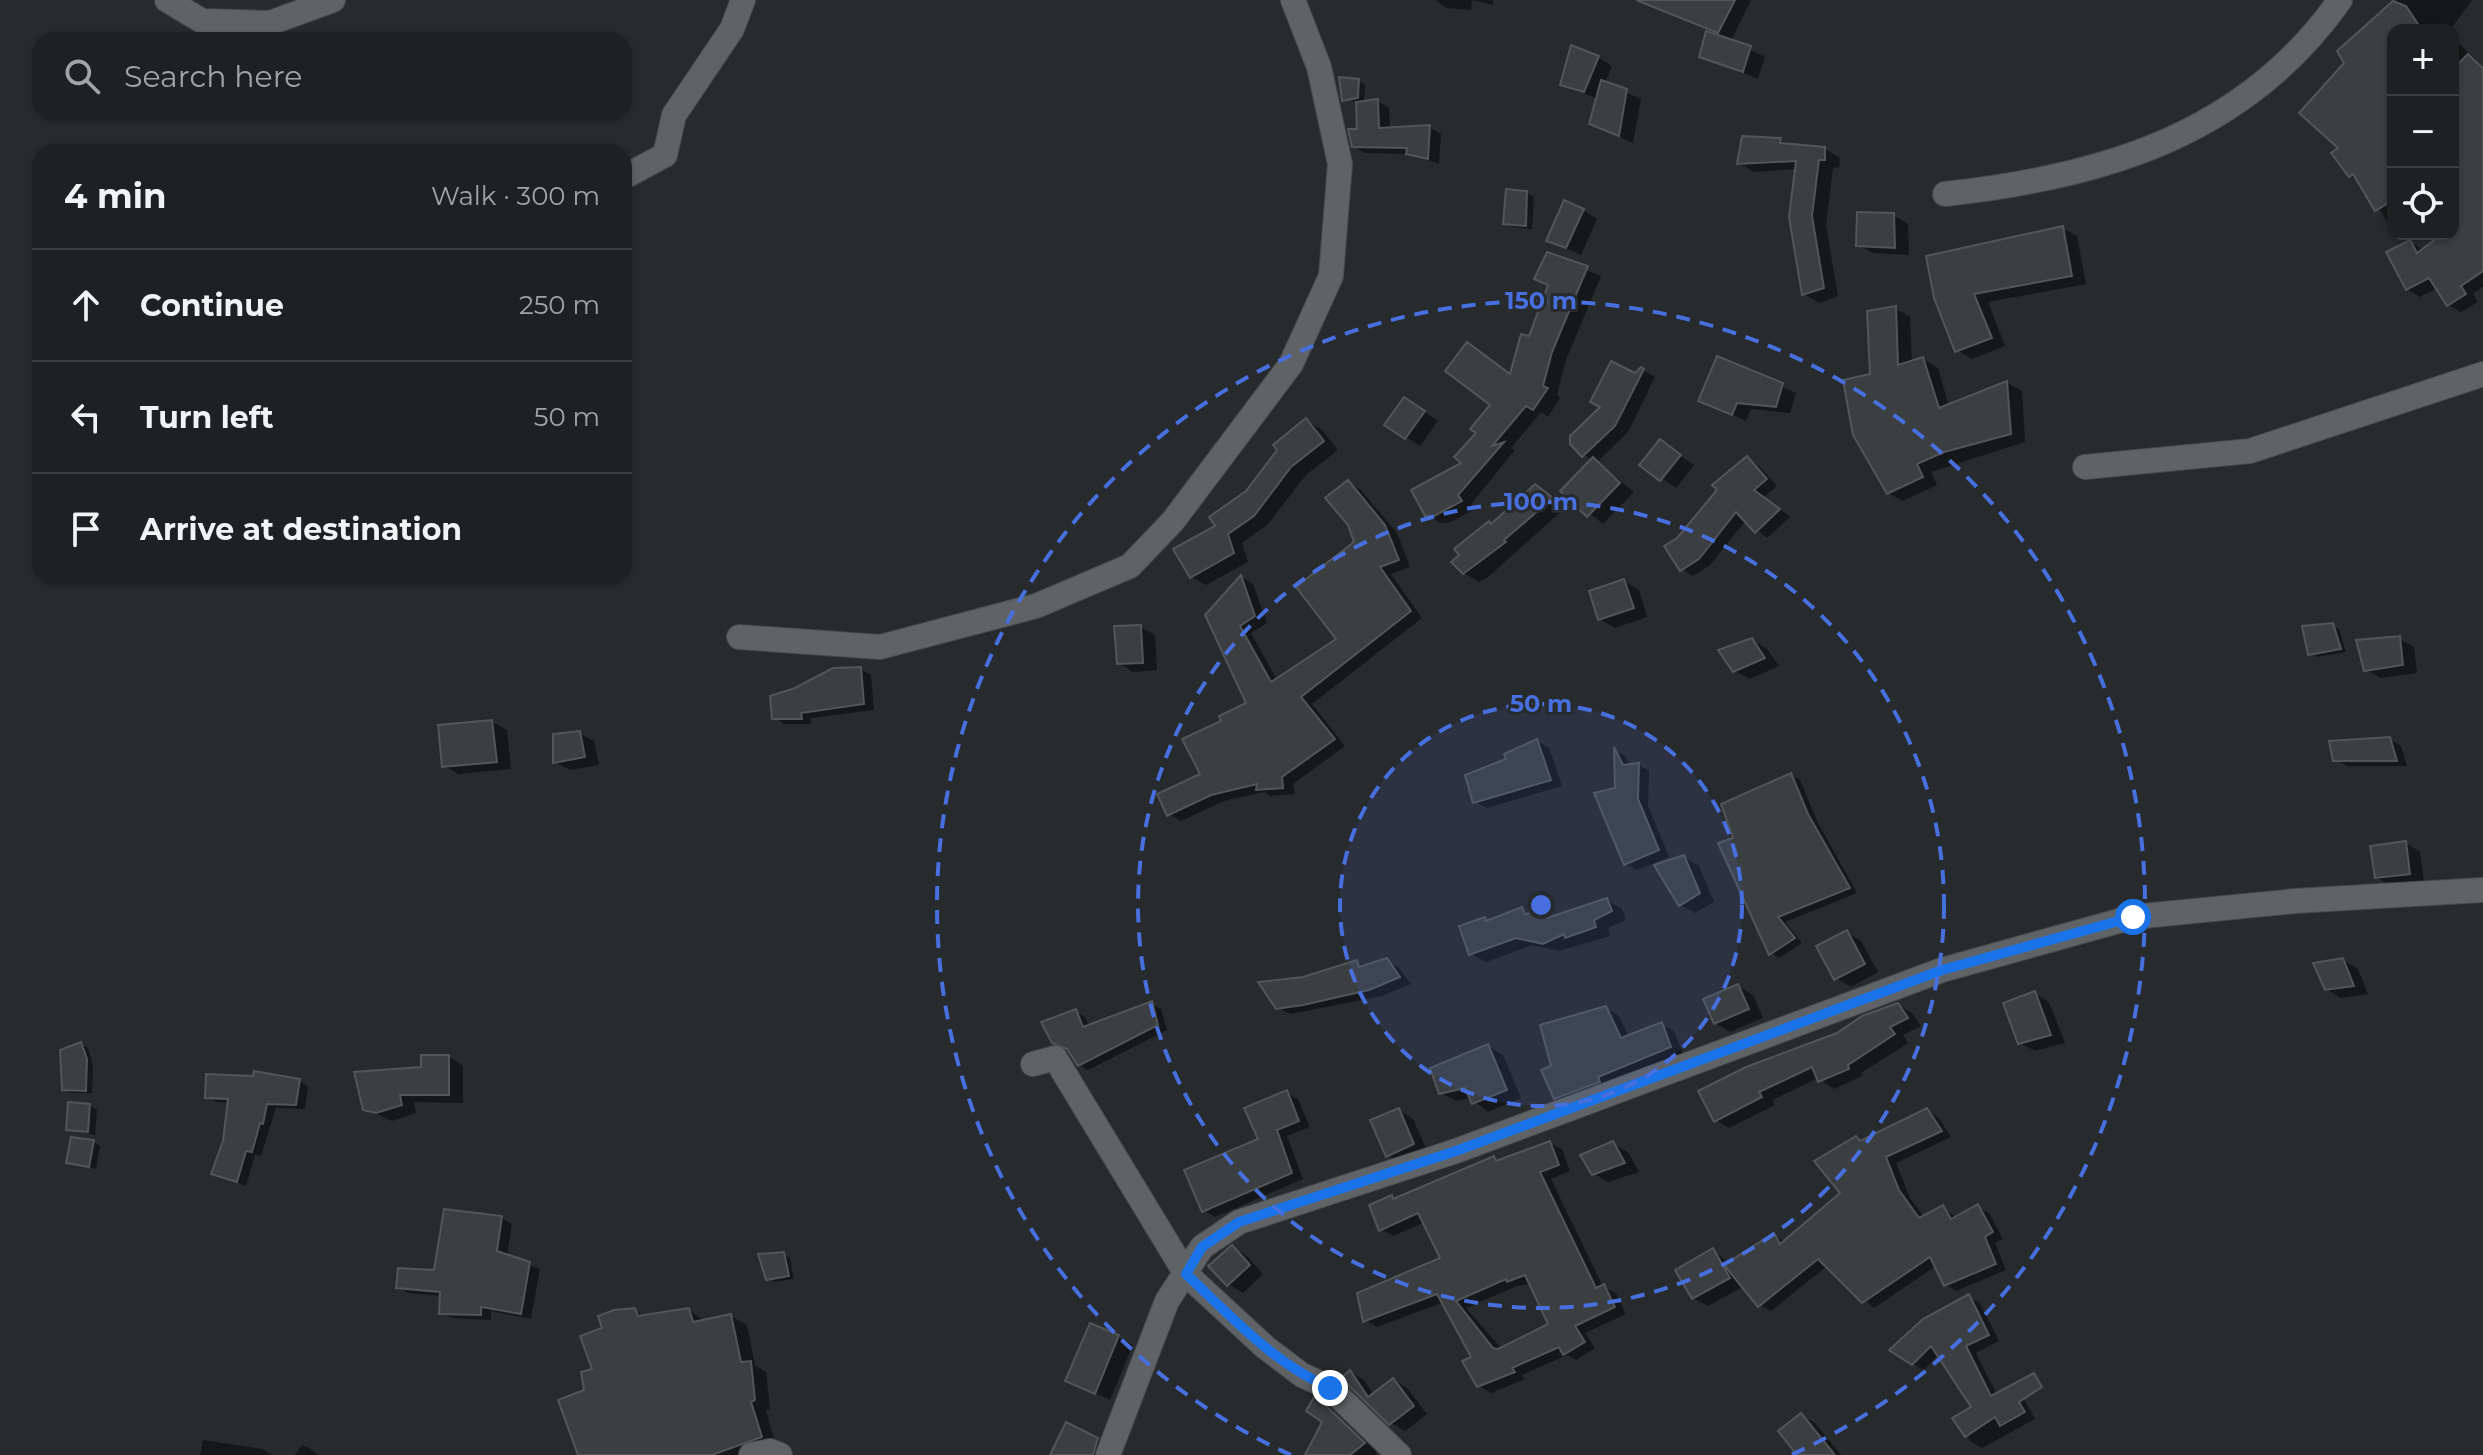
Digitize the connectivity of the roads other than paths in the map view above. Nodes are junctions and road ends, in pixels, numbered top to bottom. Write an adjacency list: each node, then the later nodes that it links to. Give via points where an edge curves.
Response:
1 (167, 0): 2 (street, via 202,21 270,23)
2 (333, 0)
3 (743, 0): 6 (street, via 732,29 674,115 665,155)
4 (1293, 0): 10 (street, via 1319,67 1340,164 1331,276 1291,364 1173,521 1130,566 1036,606 880,647)
5 (2340, 0): 7 (street, via 2310,42 2252,93 2189,131 2115,162 2022,185)
6 (632, 173)
7 (1945, 194)
8 (2483, 374): 9 (street, via 2250,451)
9 (2085, 467)
10 (739, 637)
11 (2483, 890): 13 (street, via 2133,917 1942,970 1456,1151 1239,1222 1202,1247)
12 (1033, 1064): 13 (street, via 1055,1058)
13 (1186, 1274): 14 (street, via 1167,1301); 15 (street, via 1265,1347 1330,1388)
14 (1108, 1455)
15 (1399, 1455)

